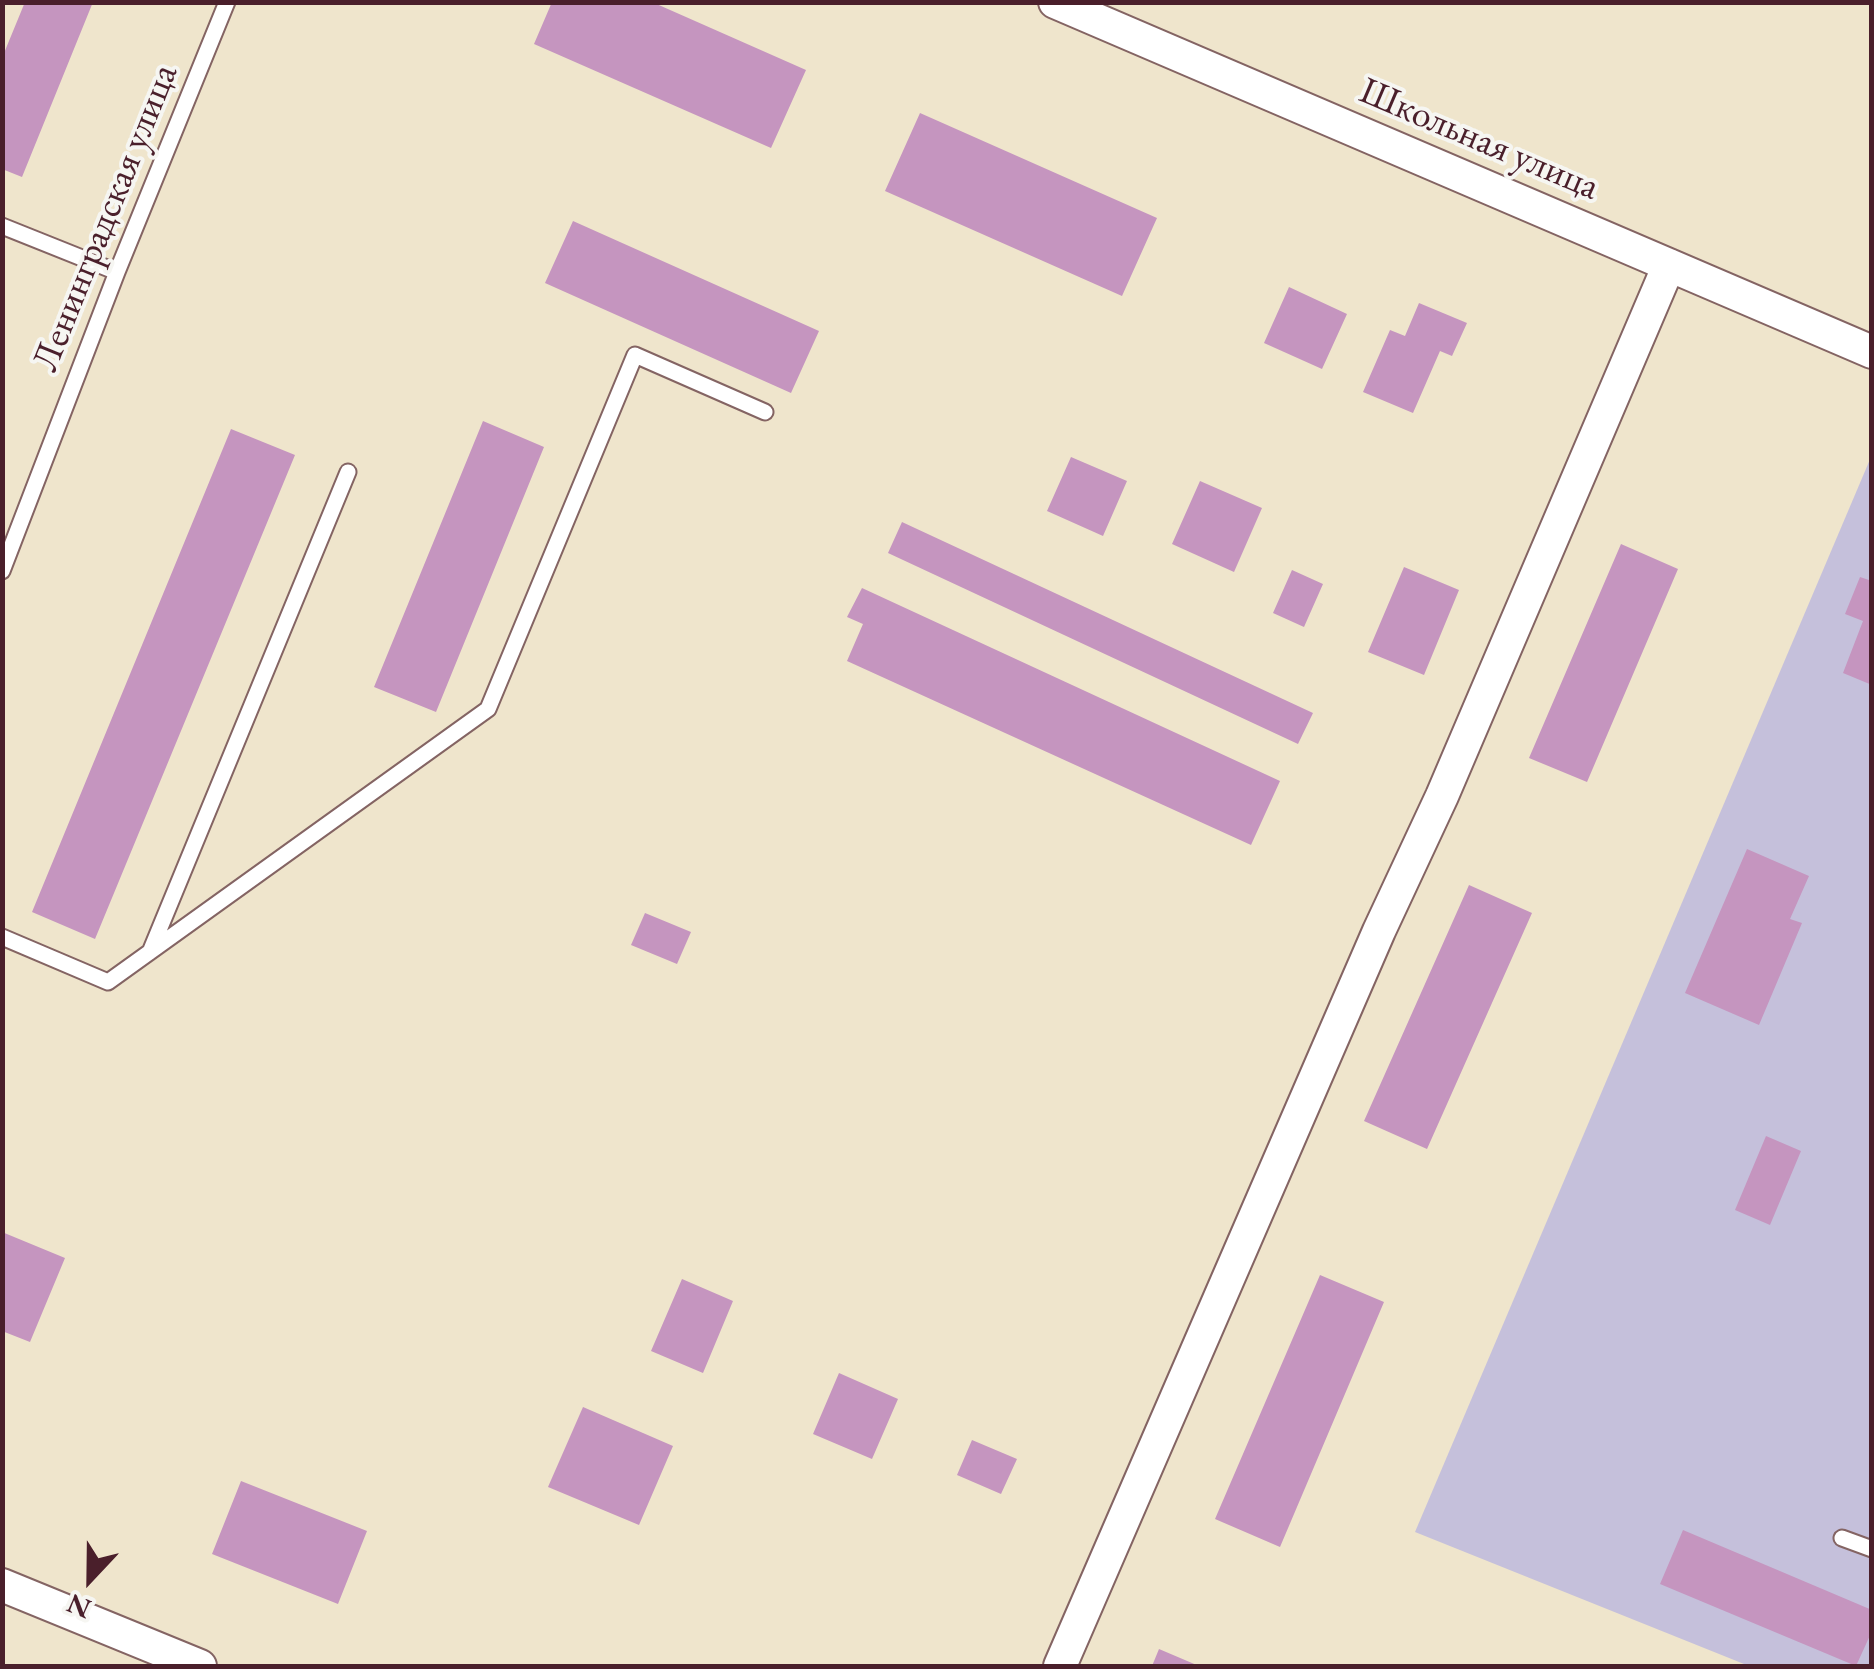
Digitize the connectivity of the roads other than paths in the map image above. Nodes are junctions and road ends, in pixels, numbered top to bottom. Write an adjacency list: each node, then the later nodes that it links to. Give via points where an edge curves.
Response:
1 (228, 2): 5 (lane, Ленинградская улица)
2 (1054, 2): 4 (street, Школьная улица)
3 (2, 226): 5 (lane)
4 (1669, 265): 6 (street, Школьная улица); 16 (street)
5 (118, 272): 9 (lane, Ленинградская улица)
6 (1872, 352)
7 (765, 412): 11 (lane, via 635,355 488,709)
8 (348, 472): 11 (lane)
9 (2, 571)
10 (2, 937): 11 (lane, via 108,982)
11 (150, 952)
12 (1842, 1538): 13 (lane)
13 (1872, 1549)
14 (2, 1585): 15 (street)
15 (200, 1666)
16 (1060, 1666)

